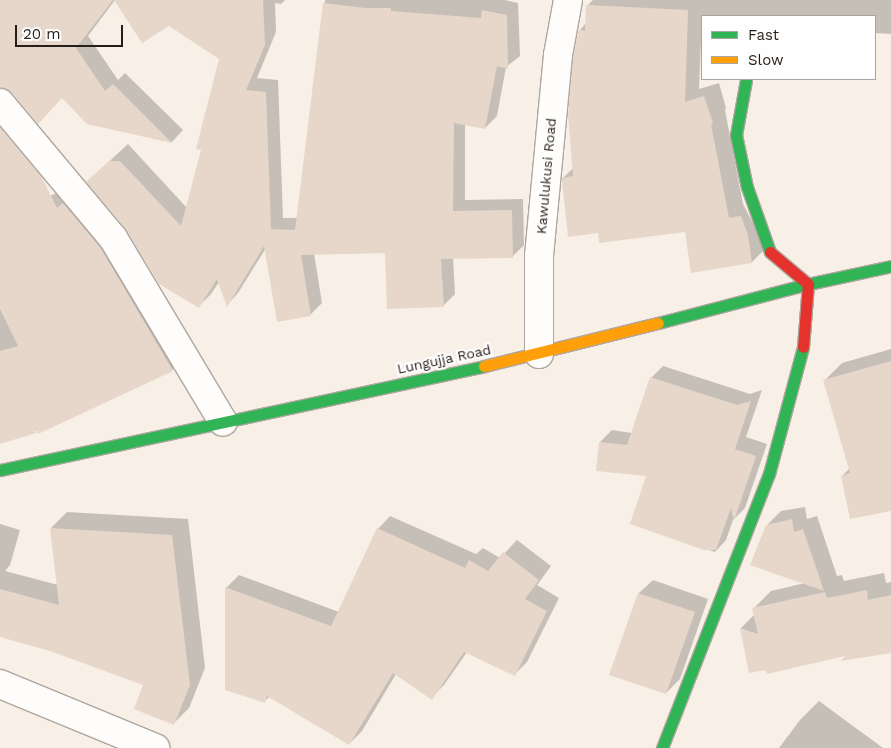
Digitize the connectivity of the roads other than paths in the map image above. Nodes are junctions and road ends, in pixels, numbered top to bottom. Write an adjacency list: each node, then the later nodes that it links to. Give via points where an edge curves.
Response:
1 (568, 0): 6 (street, Kawulukusi Road, via 558,55 539,256)
2 (746, 80): 5 (street, via 736,135 747,187 771,254)
3 (0, 103): 7 (street, via 113,238)
4 (891, 266): 5 (street, Lungujja Road)
5 (808, 284): 6 (street, Lungujja Road); 11 (street, via 805,339 769,474)
6 (539, 354): 7 (street, Lungujja Road)
7 (223, 422): 8 (street, Lungujja Road)
8 (0, 470)
9 (0, 684): 10 (street)
10 (155, 748)
11 (662, 748)

